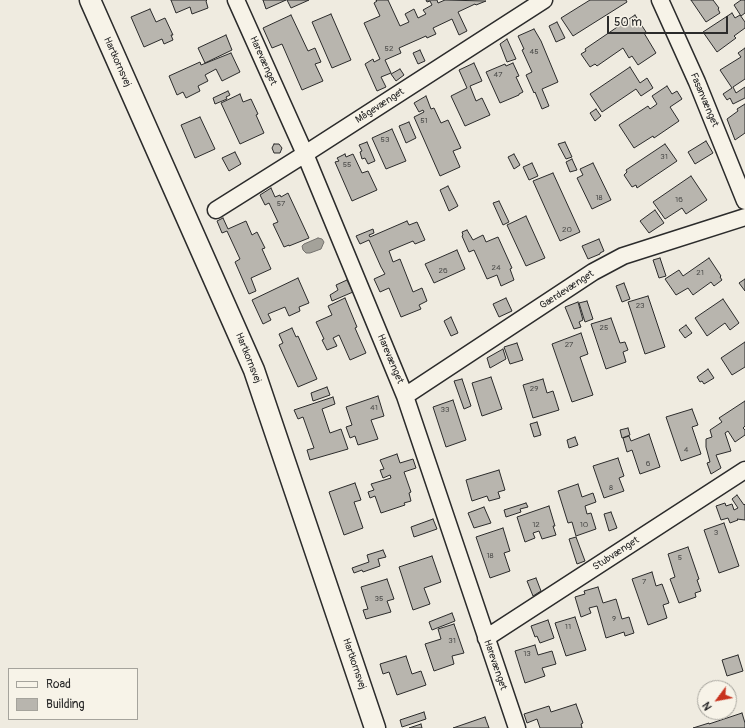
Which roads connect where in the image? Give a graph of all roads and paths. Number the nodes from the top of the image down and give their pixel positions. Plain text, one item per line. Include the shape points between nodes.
1 (90, 0) edge
2 (236, 0) edge
3 (544, 0) edge
4 (660, 0) edge
5 (305, 154) junction
6 (745, 201) edge
7 (216, 210) dead end
8 (745, 217) edge
9 (405, 396) junction
10 (745, 470) edge
11 (486, 638) junction
12 (375, 728) edge
13 (517, 728) edge

1 - 12 street, Hartkornsvej via 254,370
2 - 5 street, Harevænget
3 - 5 street, Mågevænget
4 - 6 street, Fasanvænget
5 - 7 street, Mågevænget
5 - 9 street, Harevænget
8 - 9 street, Gærdevænget via 623,256 593,272
9 - 11 street, Harevænget
10 - 11 street, Stubvænget
11 - 13 street, Harevænget

